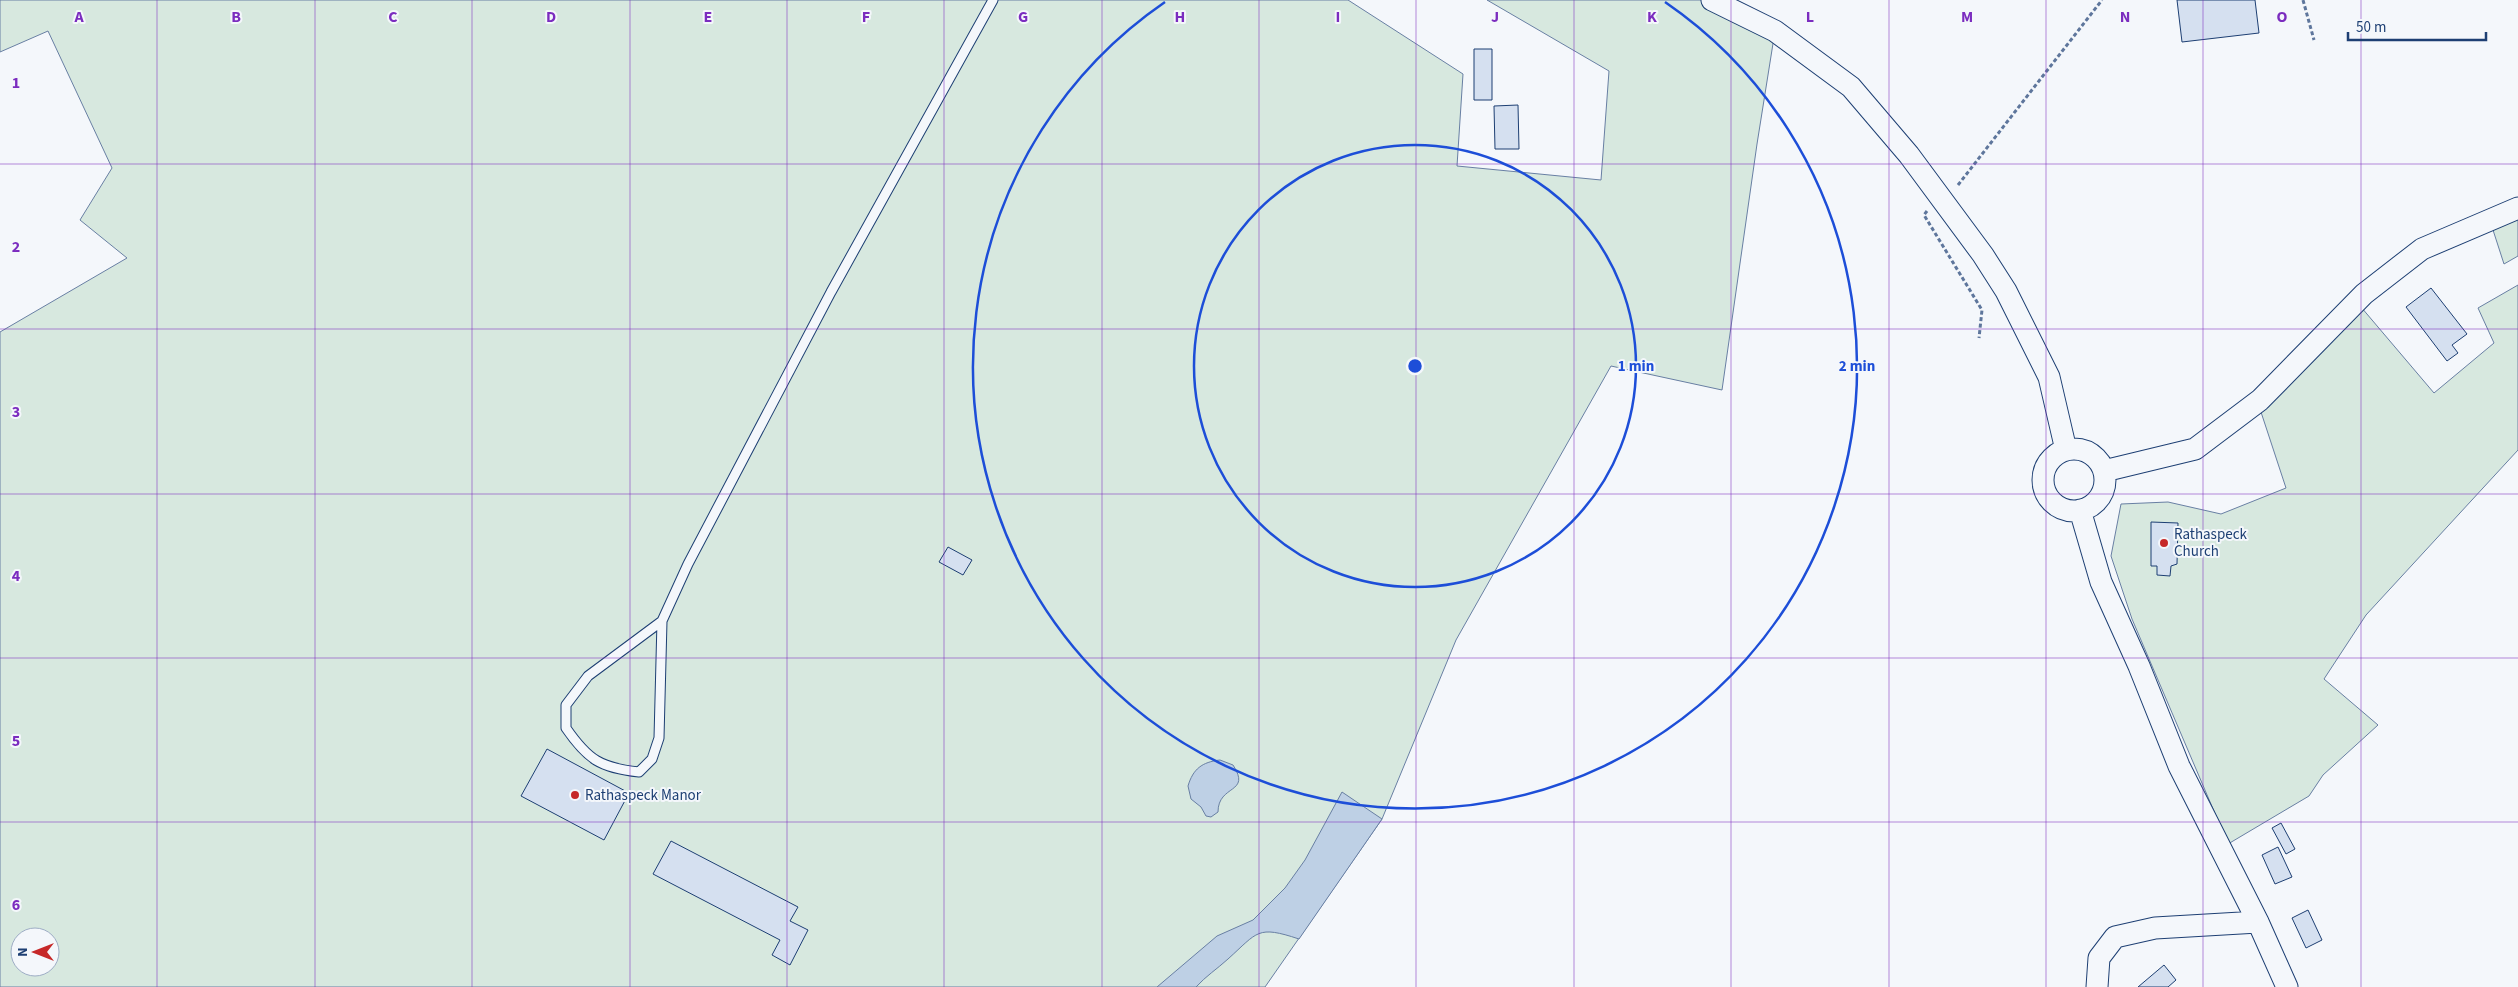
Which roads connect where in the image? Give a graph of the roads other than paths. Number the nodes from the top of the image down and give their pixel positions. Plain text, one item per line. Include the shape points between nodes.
1 (993, 0) edge
2 (1712, 0) edge
3 (2518, 208) edge
4 (2066, 450) junction
5 (2104, 471) junction
6 (2080, 510) junction
7 (662, 621) junction
8 (2258, 922) junction
9 (2097, 987) edge
10 (2287, 987) edge

1 - 7 lane via 831,292 688,564
2 - 4 street via 1775,31 1851,87 1909,155 2006,291 2049,377
3 - 5 street via 2422,249 2364,294 2260,400 2195,449
4 - 5 street via 2085,450 2094,455
4 - 6 street via 2049,462 2044,476 2046,492 2059,507
5 - 6 street via 2103,492 2089,507
6 - 8 street via 2101,582 2179,766
7 - 7 lane via 659,738 652,759 639,772 618,770 593,760 566,728 566,705 588,676
8 - 9 street via 2154,928 2115,937 2099,958
8 - 10 street

